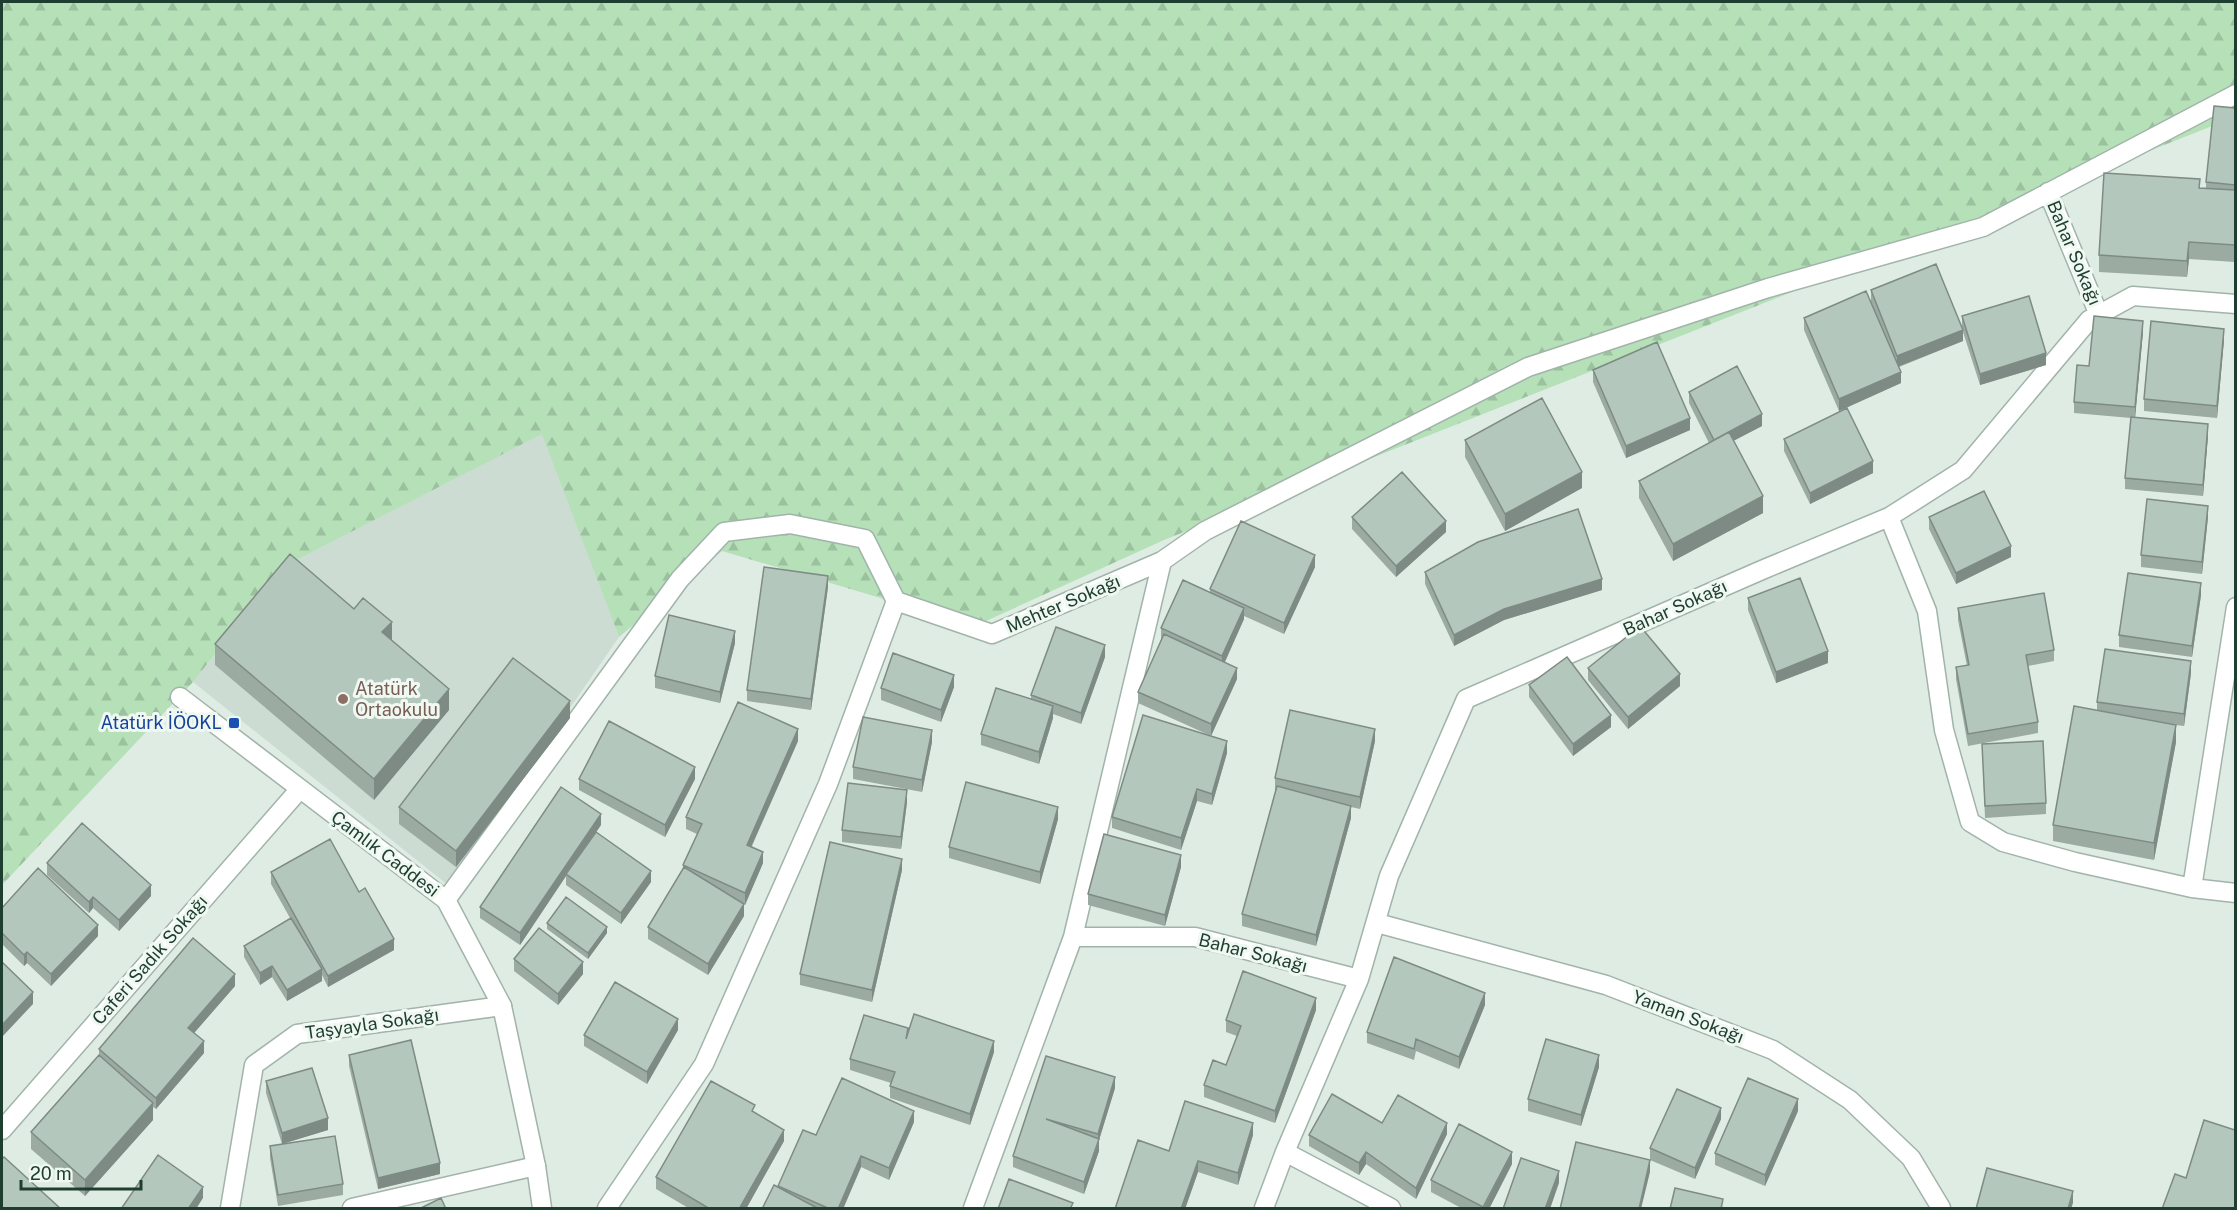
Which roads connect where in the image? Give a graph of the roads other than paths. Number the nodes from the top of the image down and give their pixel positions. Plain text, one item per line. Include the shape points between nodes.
1 (2235, 94) edge
2 (2048, 192) junction
3 (2235, 304) edge
4 (2099, 315) junction
5 (1889, 517) junction
6 (1162, 561) junction
7 (896, 601) junction
8 (2235, 607) edge
9 (180, 697) dead end
10 (299, 790) junction
11 (2192, 888) junction
12 (2235, 893) edge
13 (446, 900) junction
14 (1377, 923) junction
15 (1073, 937) junction
16 (1359, 979) junction
17 (502, 1006) junction
18 (2, 1130) edge
19 (1284, 1152) junction
20 (536, 1166) junction
21 (230, 1209) edge
22 (352, 1209) edge
23 (542, 1209) edge
24 (607, 1209) edge
25 (974, 1209) edge
26 (1264, 1209) edge
27 (1391, 1209) edge
28 (1941, 1209) edge

1 - 2 street, Mehter Sokağı
2 - 4 street, Bahar Sokağı
2 - 6 street, Mehter Sokağı via 1983,227 1768,288 1528,367 1204,531
3 - 4 street, Bahar Sokağı via 2133,296
4 - 5 street, Bahar Sokağı via 2089,320 1964,470
5 - 11 street via 1927,611 1944,730 1970,822 2003,842
5 - 14 street, Bahar Sokağı via 1466,699 1389,876
6 - 7 street, Mehter Sokağı via 992,634
6 - 15 street
7 - 13 street via 865,539 789,524 724,532 680,579
7 - 24 street via 828,784 704,1064
8 - 11 street
9 - 10 street, Çamlık Caddesi
10 - 13 street, Çamlık Caddesi
10 - 18 street, Caferi Sadık Sokağı
11 - 12 street
13 - 17 street, Çamlık Caddesi
14 - 16 street, Bahar Sokağı
14 - 28 street, Yaman Sokağı via 1606,985 1773,1050 1850,1100 1911,1158
15 - 16 street, Bahar Sokağı via 1195,937
15 - 25 street
16 - 19 street, Bahar Sokağı
17 - 20 street, Çamlık Caddesi
17 - 21 street, Taşyayla Sokağı via 297,1034 254,1065
19 - 26 street, Bahar Sokağı
19 - 27 street
20 - 22 street
20 - 23 street, Çamlık Caddesi

